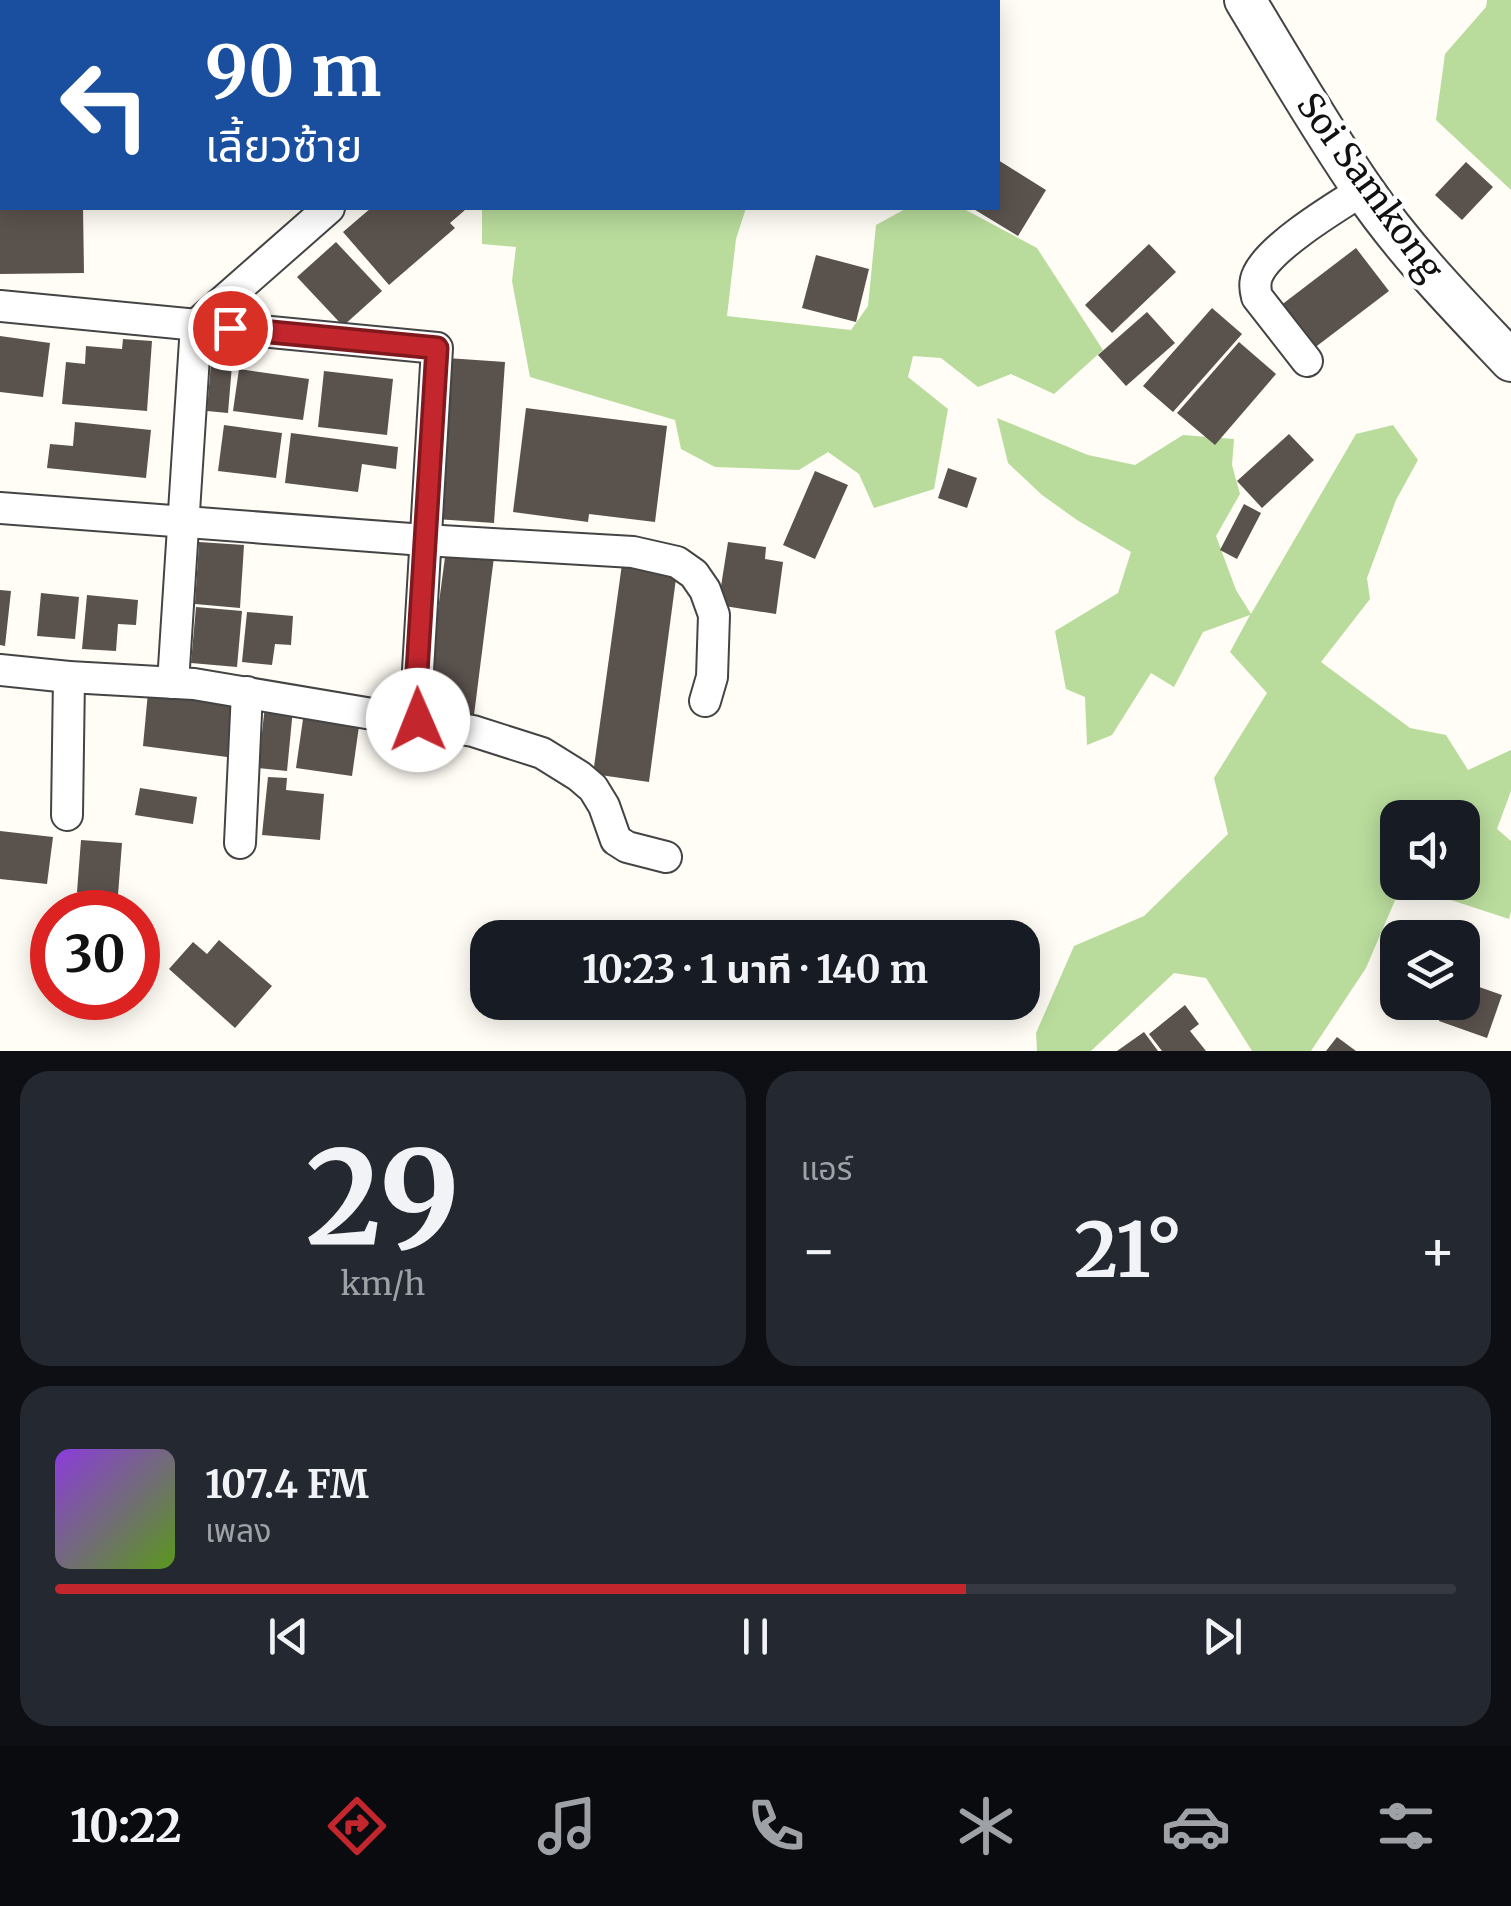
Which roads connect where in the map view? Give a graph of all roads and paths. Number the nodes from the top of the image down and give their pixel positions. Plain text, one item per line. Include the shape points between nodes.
1 (1245, 0) edge
2 (1363, 190) junction
3 (328, 210) edge
4 (0, 306) edge
5 (196, 324) junction
6 (1307, 360) dead end
7 (1511, 361) edge
8 (0, 508) edge
9 (185, 522) junction
10 (424, 540) junction
11 (0, 670) edge
12 (69, 678) junction
13 (173, 682) junction
14 (246, 692) junction
15 (705, 700) dead end
16 (418, 720) junction
17 (67, 815) dead end
18 (240, 843) dead end
19 (666, 857) dead end

1 - 2 street, Soi Samkong
2 - 6 street via 1276,250 1258,271 1257,297
2 - 7 street, Soi Samkong
3 - 5 street
4 - 5 street
5 - 9 street
5 - 10 street via 437,348
8 - 9 street
9 - 10 street
9 - 13 street
10 - 15 street via 633,552 677,562 705,590 714,616
10 - 16 street
11 - 12 street
12 - 13 street
12 - 17 street
13 - 14 street
14 - 16 street
14 - 18 street
16 - 19 street via 542,754 593,788 616,840

